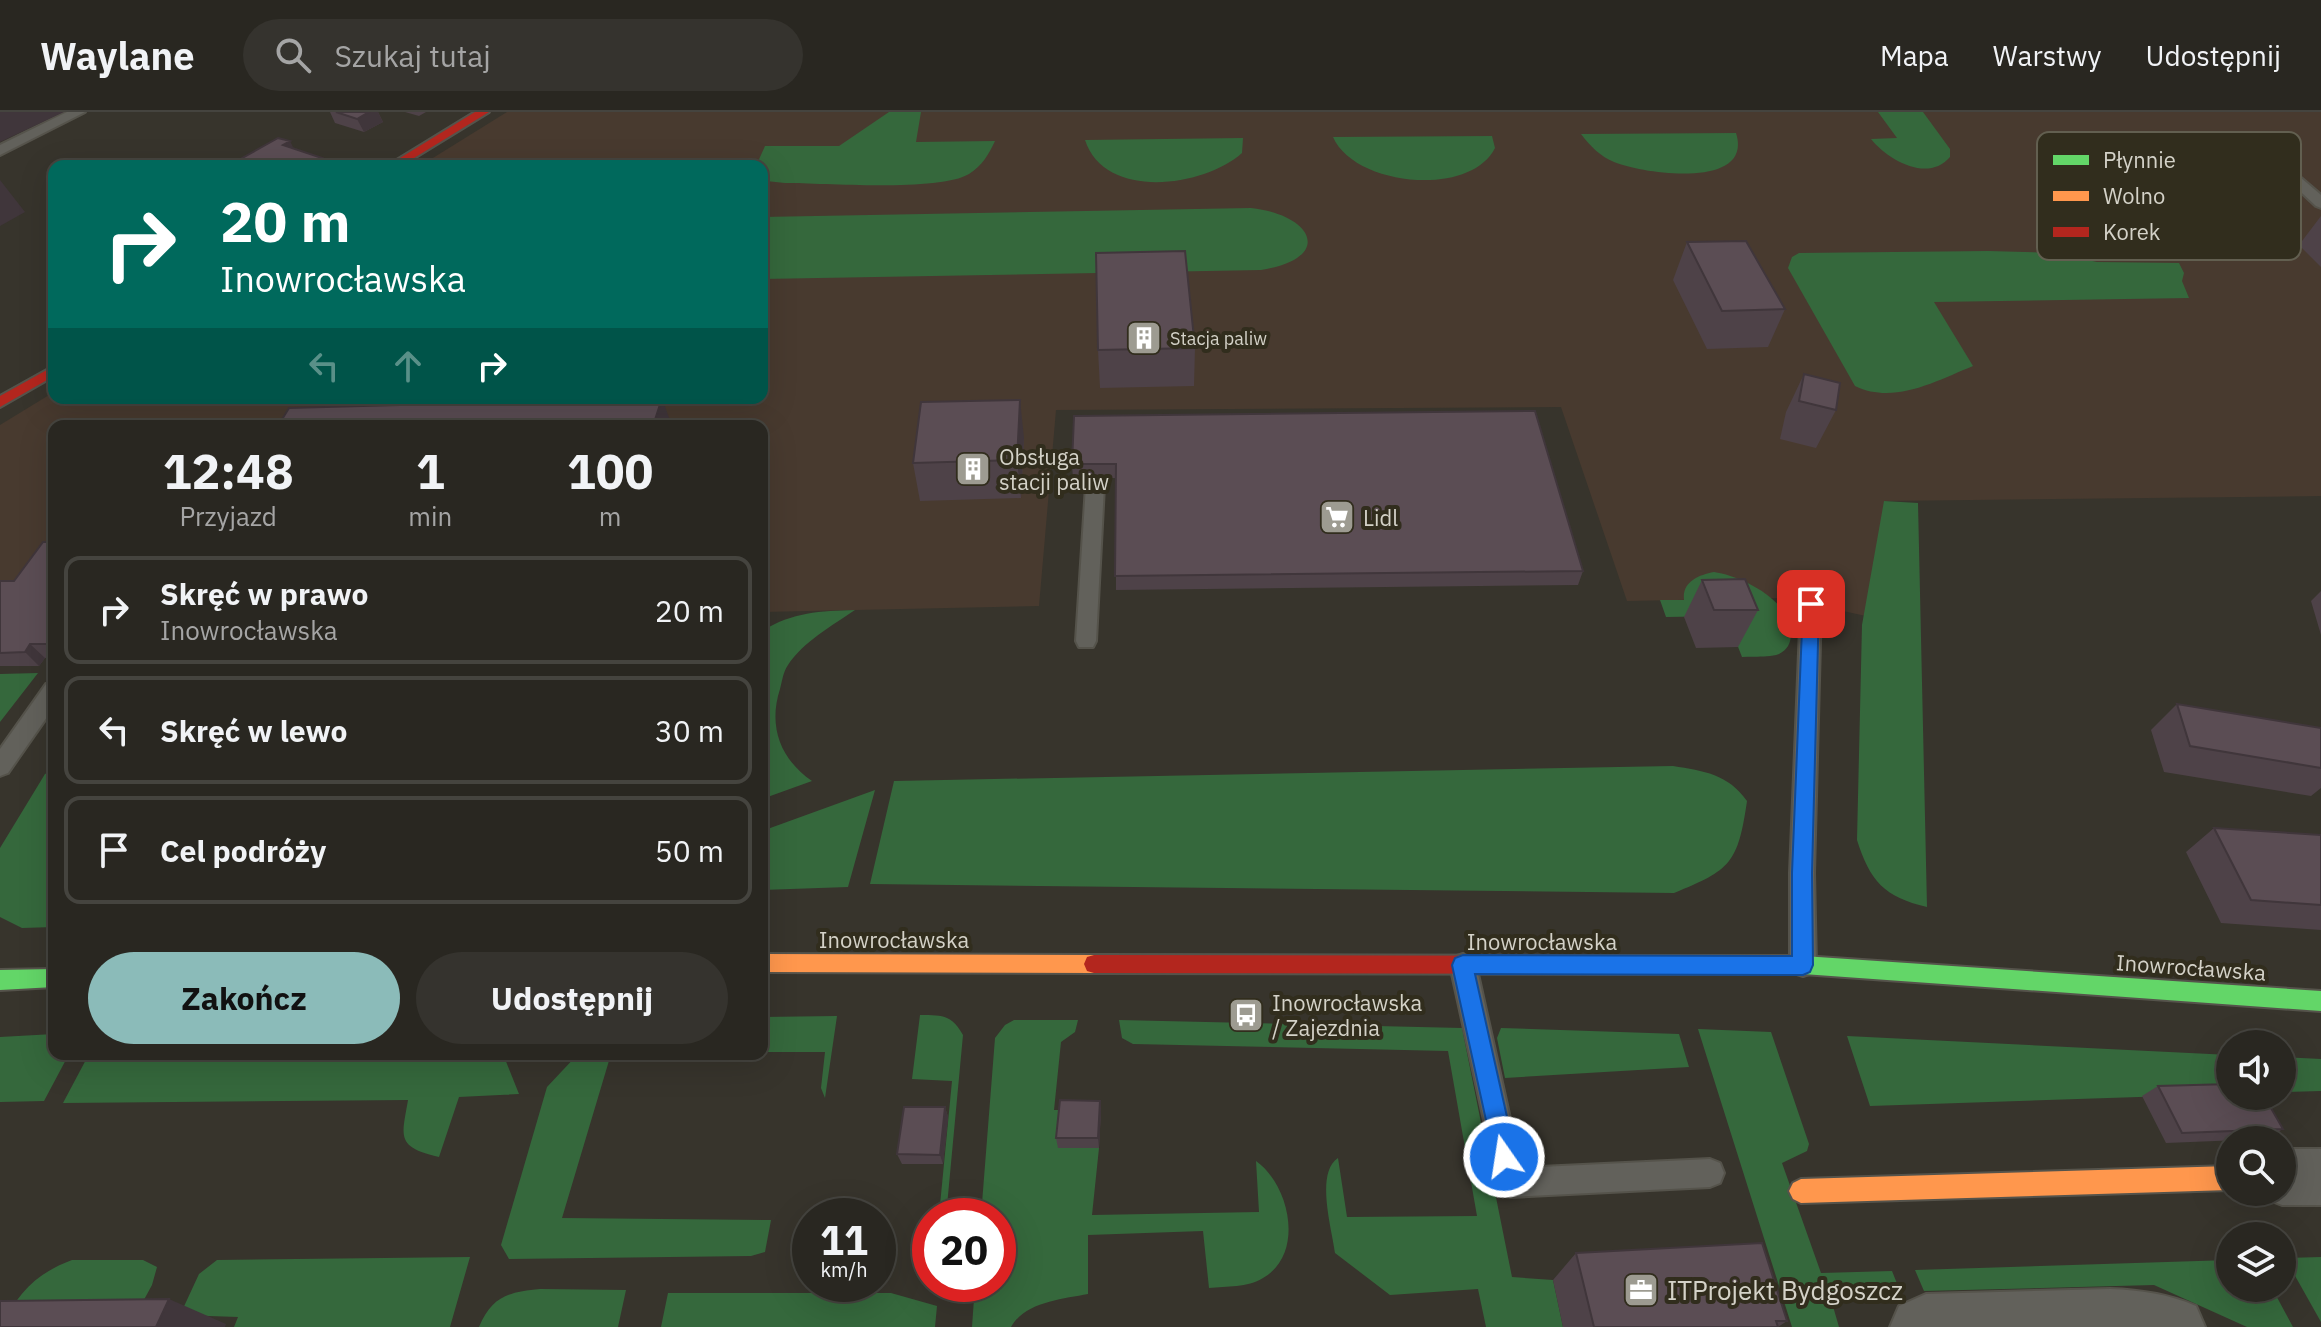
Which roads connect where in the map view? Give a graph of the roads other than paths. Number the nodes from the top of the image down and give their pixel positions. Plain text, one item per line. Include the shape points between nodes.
1 (78, 112) edge
2 (483, 112) edge
3 (0, 151) edge
4 (403, 160) edge
5 (2301, 184) edge
6 (2321, 203) edge
7 (48, 374) edge
8 (0, 402) edge
9 (1095, 486) dead end
10 (1811, 604) dead end
11 (1086, 641) dead end
12 (48, 699) edge
13 (0, 767) edge
14 (768, 963) edge
15 (1463, 965) junction
16 (1803, 965) junction
17 (48, 978) edge
18 (0, 980) edge
19 (2321, 1001) edge
20 (1710, 1173) dead end
21 (2296, 1177) edge
22 (2321, 1177) edge
23 (2216, 1178) edge
24 (1801, 1191) dead end
25 (1920, 1327) edge
26 (2175, 1327) edge

1 - 3 lane
2 - 4 street
5 - 6 lane
7 - 8 street
9 - 11 lane
10 - 16 lane
12 - 13 lane
14 - 15 street, Inowrocławska
15 - 16 street, Inowrocławska
15 - 20 lane via 1510,1183
16 - 19 street, Inowrocławska
17 - 18 street
21 - 22 street
23 - 24 street
25 - 26 street via 2110,1319

